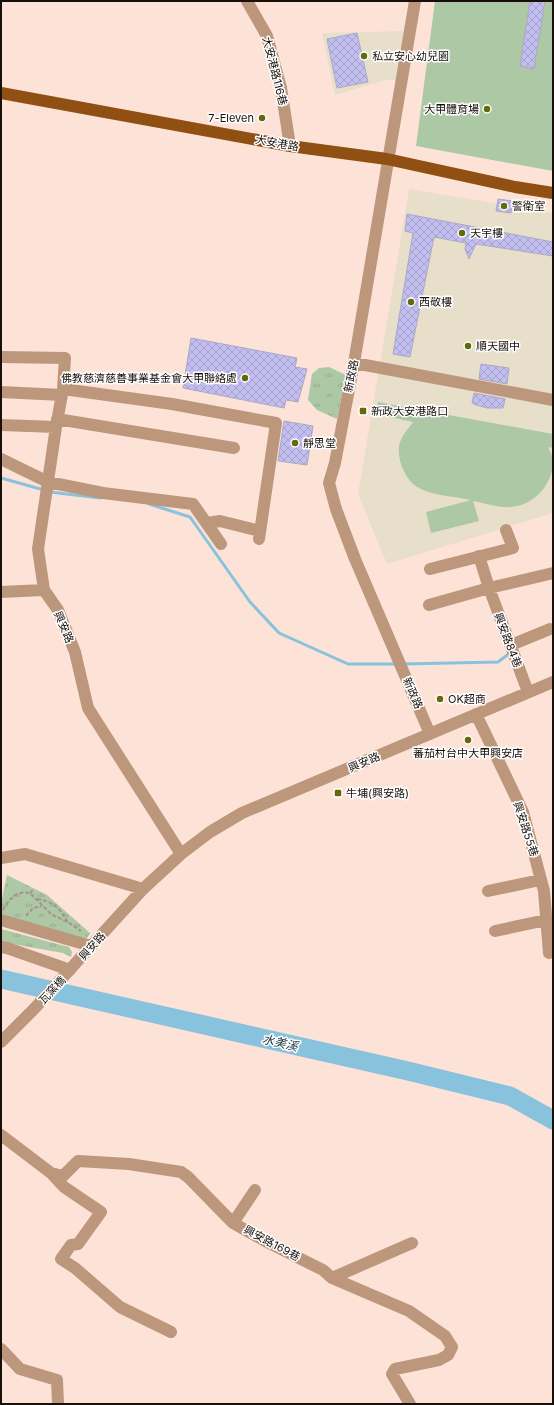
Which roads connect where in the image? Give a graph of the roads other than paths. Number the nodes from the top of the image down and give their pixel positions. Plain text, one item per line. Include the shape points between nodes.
1 (247, 1) edge
2 (415, 1) edge
3 (1, 93) edge
4 (290, 146) junction
5 (387, 159) junction
6 (553, 193) edge
7 (1, 357) edge
8 (354, 363) junction
9 (1, 392) edge
10 (62, 392) junction
11 (553, 400) edge
12 (56, 423) junction
13 (1, 424) edge
14 (234, 448) dead end
15 (1, 459) edge
16 (48, 482) junction
17 (207, 523) junction
18 (506, 530) dead end
19 (221, 544) dead end
20 (479, 556) junction
21 (430, 569) dead end
22 (553, 573) edge
23 (489, 588) junction
24 (44, 590) junction
25 (1, 592) edge
26 (429, 605) dead end
27 (550, 629) dead end
28 (510, 645) junction
29 (553, 682) edge
30 (528, 692) junction
31 (476, 714) junction
32 (430, 734) junction
33 (181, 854) junction
34 (1, 858) edge
35 (540, 880) junction
36 (144, 889) junction
37 (488, 891) dead end
38 (548, 916) edge
39 (1, 920) edge
40 (495, 931) dead end
41 (91, 946) junction
42 (1, 948) edge
43 (549, 953) dead end
44 (70, 970) junction
45 (1, 1042) edge
46 (1, 1135) edge
47 (51, 1173) junction
48 (255, 1190) dead end
49 (233, 1223) junction
50 (412, 1243) dead end
51 (332, 1278) junction
52 (171, 1332) dead end
53 (1, 1350) edge
54 (58, 1404) edge
55 (410, 1404) edge

1 - 4 street, 大安港路116巷 via 267,36 281,88
2 - 5 street, 新政路
3 - 4 main road, 大安港路
4 - 5 main road, 大安港路
5 - 6 main road, 大安港路
5 - 8 street, 新政路
7 - 10 street, 興安路 via 65,358
8 - 11 street
8 - 32 street, 新政路 via 329,483 355,559
9 - 10 street
10 - 12 street, 興安路
10 - 17 street via 172,404 276,423 260,535 220,521
12 - 13 street
12 - 14 street
12 - 16 street, 興安路
15 - 16 street
16 - 17 street via 103,493 193,504
16 - 24 street, 興安路 via 38,549
17 - 19 street
18 - 20 street via 513,548
20 - 21 street
20 - 23 street, 興安路84巷
22 - 23 street
23 - 26 street
23 - 28 street, 興安路84巷
24 - 25 street
24 - 33 street, 興安路 via 58,610 75,652 88,708
27 - 28 street
28 - 30 street, 興安路84巷
29 - 30 street, 興安路
30 - 31 street, 興安路
31 - 32 street, 興安路
31 - 35 street, 興安路55巷 via 523,812
32 - 33 street, 興安路 via 242,813 210,832
33 - 36 street, 興安路
34 - 36 street via 25,854
35 - 37 street
35 - 38 street, 興安路55巷
36 - 41 street, 興安路
38 - 40 street
38 - 43 street, 興安路55巷
39 - 41 street
41 - 44 street, 興安路
42 - 44 street
44 - 45 street, 瓦窯橋
46 - 47 street
47 - 49 street, 興安路169巷 via 63,1176 78,1161 129,1164 181,1172
47 - 52 street via 64,1187 101,1212 78,1244 71,1244 61,1259 120,1307
48 - 49 street
49 - 51 street, 興安路169巷 via 324,1270
50 - 51 street
51 - 55 street, 興安路169巷 via 409,1312 445,1336 452,1347 448,1355 439,1360 395,1369 392,1374
53 - 54 street via 20,1369 57,1380

